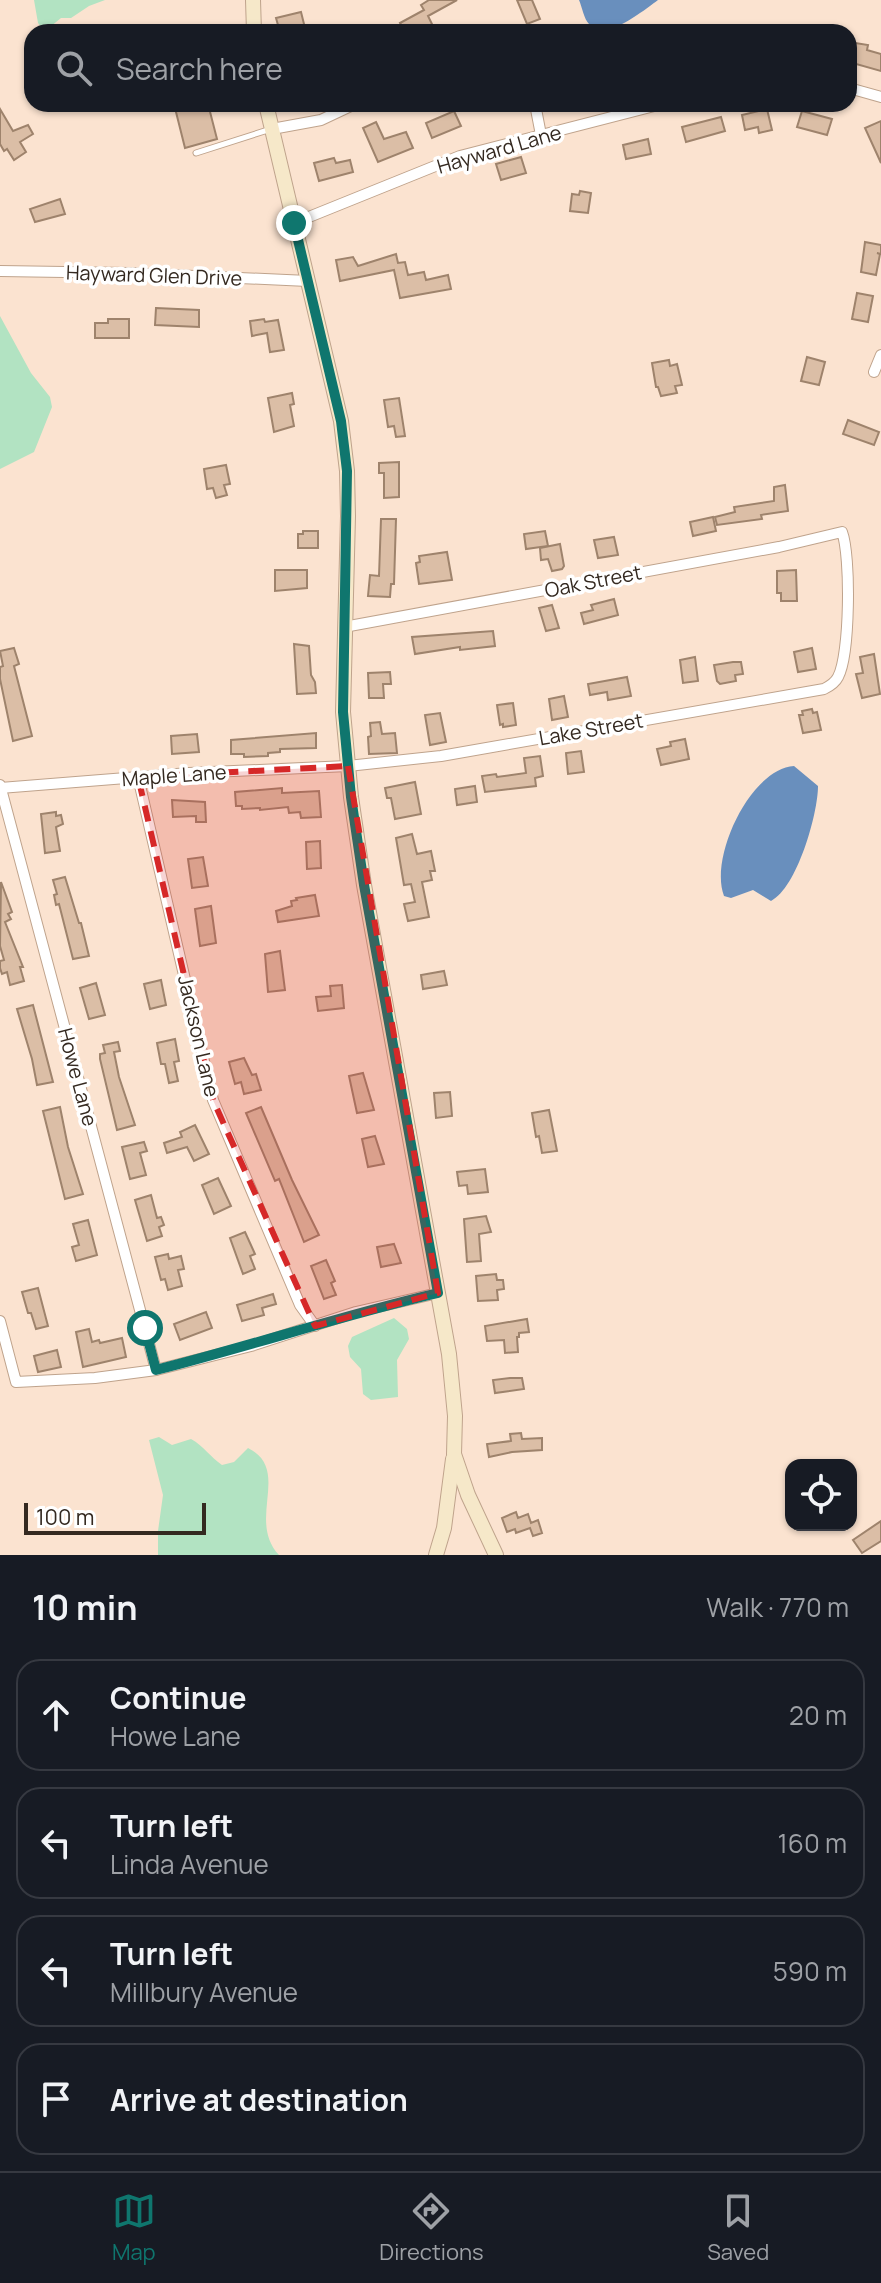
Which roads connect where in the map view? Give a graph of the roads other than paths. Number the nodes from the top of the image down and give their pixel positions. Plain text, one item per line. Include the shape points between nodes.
1 (253, 0) edge
2 (254, 24) edge
3 (857, 90) edge
4 (881, 97) edge
5 (268, 112) edge
6 (338, 112) edge
7 (537, 112) edge
8 (631, 112) edge
9 (272, 129) junction
10 (541, 135) junction
11 (196, 153) dead end
12 (294, 223) junction
13 (0, 271) edge
14 (308, 281) junction
15 (881, 355) edge
16 (874, 372) dead end
17 (344, 627) junction
18 (833, 684) joint
19 (348, 766) junction
20 (138, 777) junction
21 (0, 787) edge
22 (438, 1293) junction
23 (0, 1321) edge
24 (315, 1326) junction
25 (156, 1370) junction
26 (454, 1454) junction
27 (436, 1555) edge
28 (496, 1555) edge

1 - 2 main road
3 - 4 street
5 - 9 main road
6 - 9 street
7 - 10 street
8 - 10 street, Hayward Lane
9 - 11 lane
9 - 12 main road
10 - 12 street, Hayward Lane via 460,156
12 - 14 main road
13 - 14 street, Hayward Glen Drive
14 - 17 main road via 341,421 347,471
15 - 16 street
17 - 18 street, Oak Street via 842,532 847,630
17 - 19 main road
18 - 19 street, Lake Street via 441,756
19 - 20 street, Maple Lane
19 - 22 main road via 364,885
20 - 21 street, Maple Lane
20 - 24 street, Jackson Lane via 213,1100 300,1305
21 - 25 street, Howe Lane
22 - 24 street
22 - 26 main road via 451,1370
23 - 25 street via 16,1382
24 - 25 street
26 - 27 main road
26 - 28 main road

